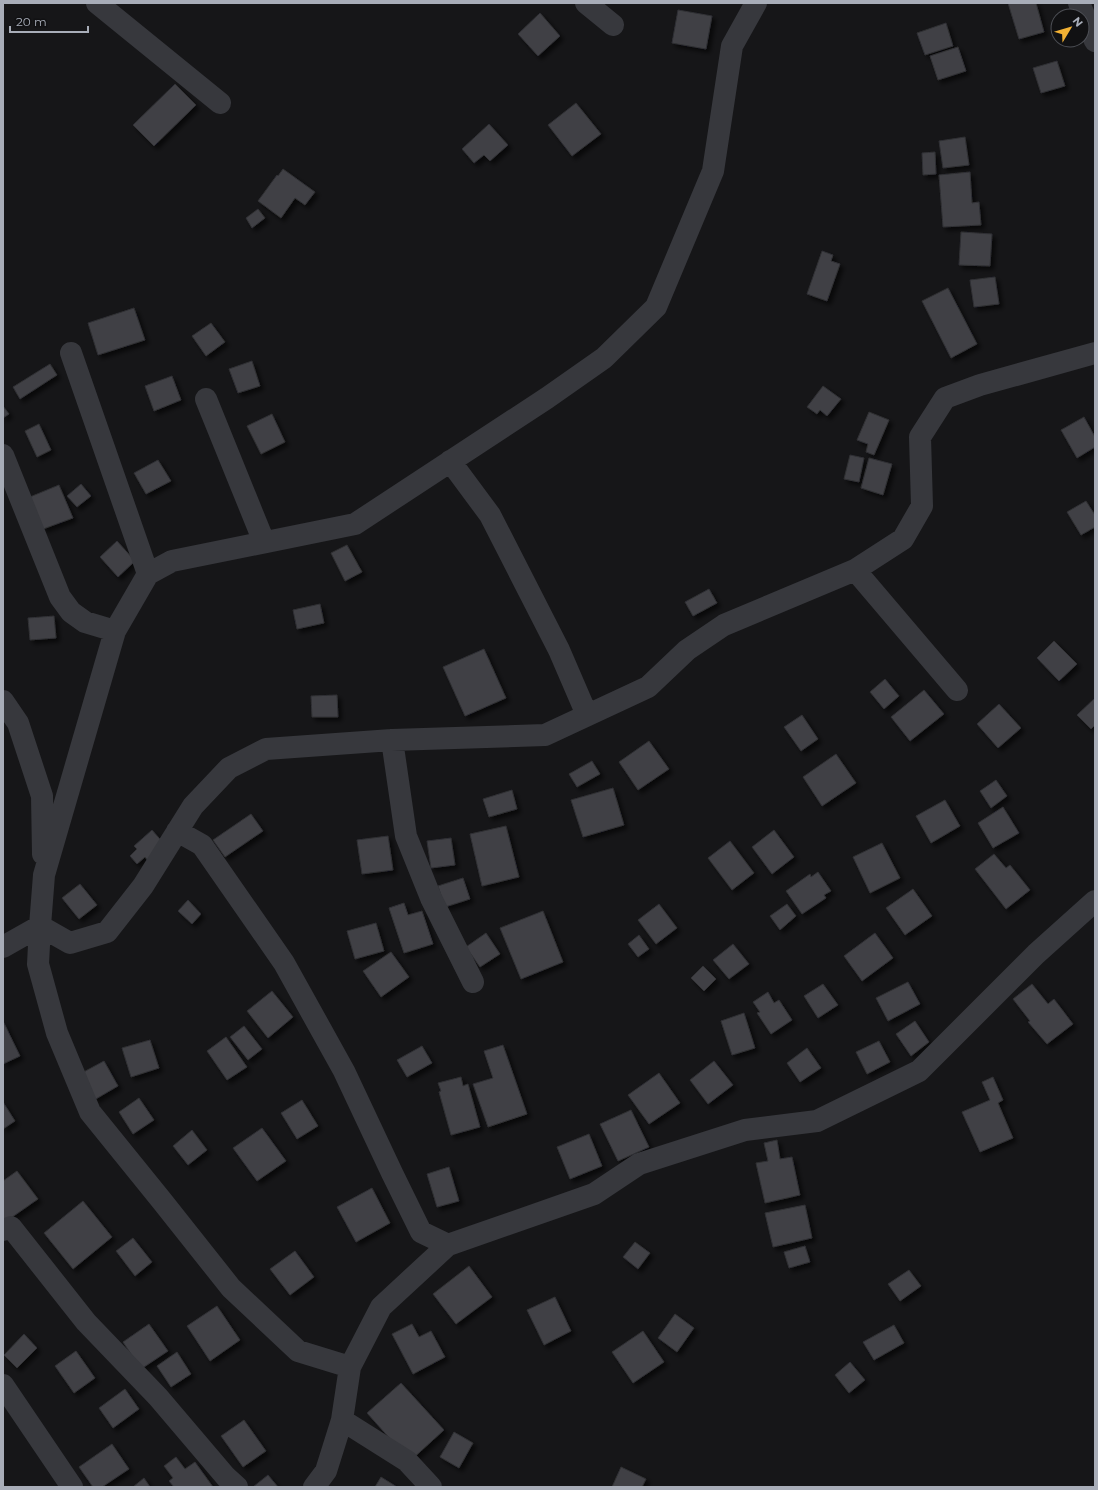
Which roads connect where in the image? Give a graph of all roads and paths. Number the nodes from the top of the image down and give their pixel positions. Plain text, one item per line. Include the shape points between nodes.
1 (97, 3) edge
2 (586, 3) edge
3 (756, 3) edge
4 (1079, 3) edge
5 (613, 25) dead end
6 (1095, 41) edge
7 (220, 103) dead end
8 (71, 353) dead end
9 (1095, 353) edge
10 (206, 399) dead end
11 (3, 455) edge
12 (450, 461) junction
13 (264, 542) junction
14 (855, 570) junction
15 (148, 574) junction
16 (115, 630) junction
17 (957, 690) dead end
18 (3, 701) edge
19 (587, 715) junction
20 (392, 740) junction
21 (177, 832) junction
22 (44, 875) junction
23 (1095, 901) edge
24 (40, 926) junction
25 (3, 948) edge
26 (473, 982) dead end
27 (3, 1230) edge
28 (448, 1245) junction
29 (350, 1367) junction
30 (3, 1384) edge
31 (342, 1420) junction
32 (72, 1487) edge
33 (237, 1487) edge
34 (314, 1487) edge
35 (431, 1487) edge

1 - 7 street
2 - 5 street
3 - 12 street via 732,46 713,171 656,307 604,358
4 - 6 street
8 - 15 street
9 - 14 street via 980,385 945,398 920,437 922,506 903,539
10 - 13 street
11 - 16 street via 60,597 71,612 85,622
12 - 13 street via 355,524
12 - 19 street via 490,516 559,650
13 - 15 street via 172,561
14 - 17 street
14 - 19 street via 724,625 687,650 648,687
15 - 16 street
16 - 22 street
18 - 22 street via 18,723 42,796
19 - 20 street via 545,735
20 - 21 street via 266,748 229,768 193,806
20 - 26 street via 406,836 431,898
21 - 24 street via 143,886 107,932 70,943
21 - 28 street via 202,844 284,963 344,1071 421,1232
22 - 24 street
23 - 28 street via 1036,954 919,1071 817,1121 745,1130 639,1164 594,1194
24 - 25 street
24 - 29 street via 38,964 57,1033 90,1112 231,1288 298,1352
27 - 33 street via 11,1227 86,1322 158,1397
28 - 29 street via 381,1307
29 - 31 street
30 - 32 street
31 - 34 street via 326,1471
31 - 35 street via 407,1461

